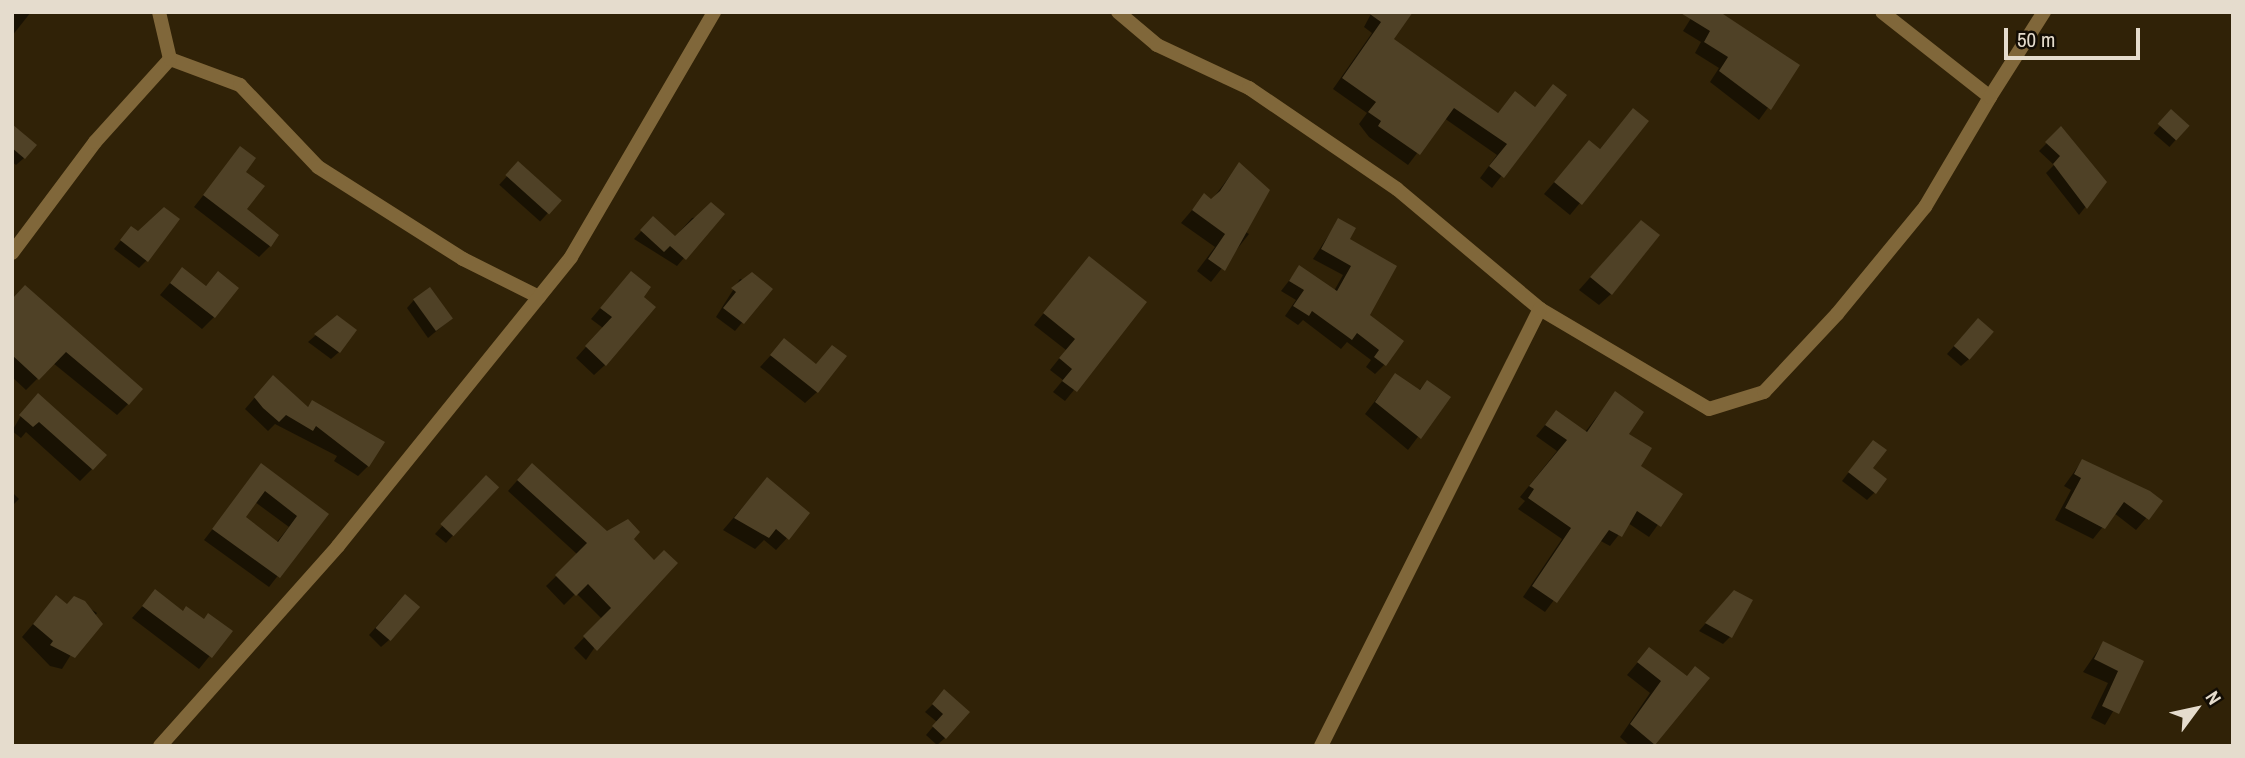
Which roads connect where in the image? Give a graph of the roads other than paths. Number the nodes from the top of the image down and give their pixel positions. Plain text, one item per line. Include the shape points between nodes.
1 (159, 12) edge
2 (714, 12) edge
3 (1118, 12) edge
4 (1882, 12) edge
5 (2044, 12) edge
6 (170, 59) junction
7 (1990, 97) junction
8 (12, 253) edge
9 (539, 297) junction
10 (1540, 309) junction
11 (160, 746) edge
12 (1321, 746) edge

1 - 6 street
2 - 9 street via 638,152
3 - 10 street via 1157,45 1249,88 1397,189
4 - 7 street
5 - 7 street
6 - 8 street via 95,142
6 - 9 street via 240,85 318,167 463,259
7 - 10 street via 1925,207 1764,392 1709,409
9 - 11 street via 338,546
10 - 12 street

